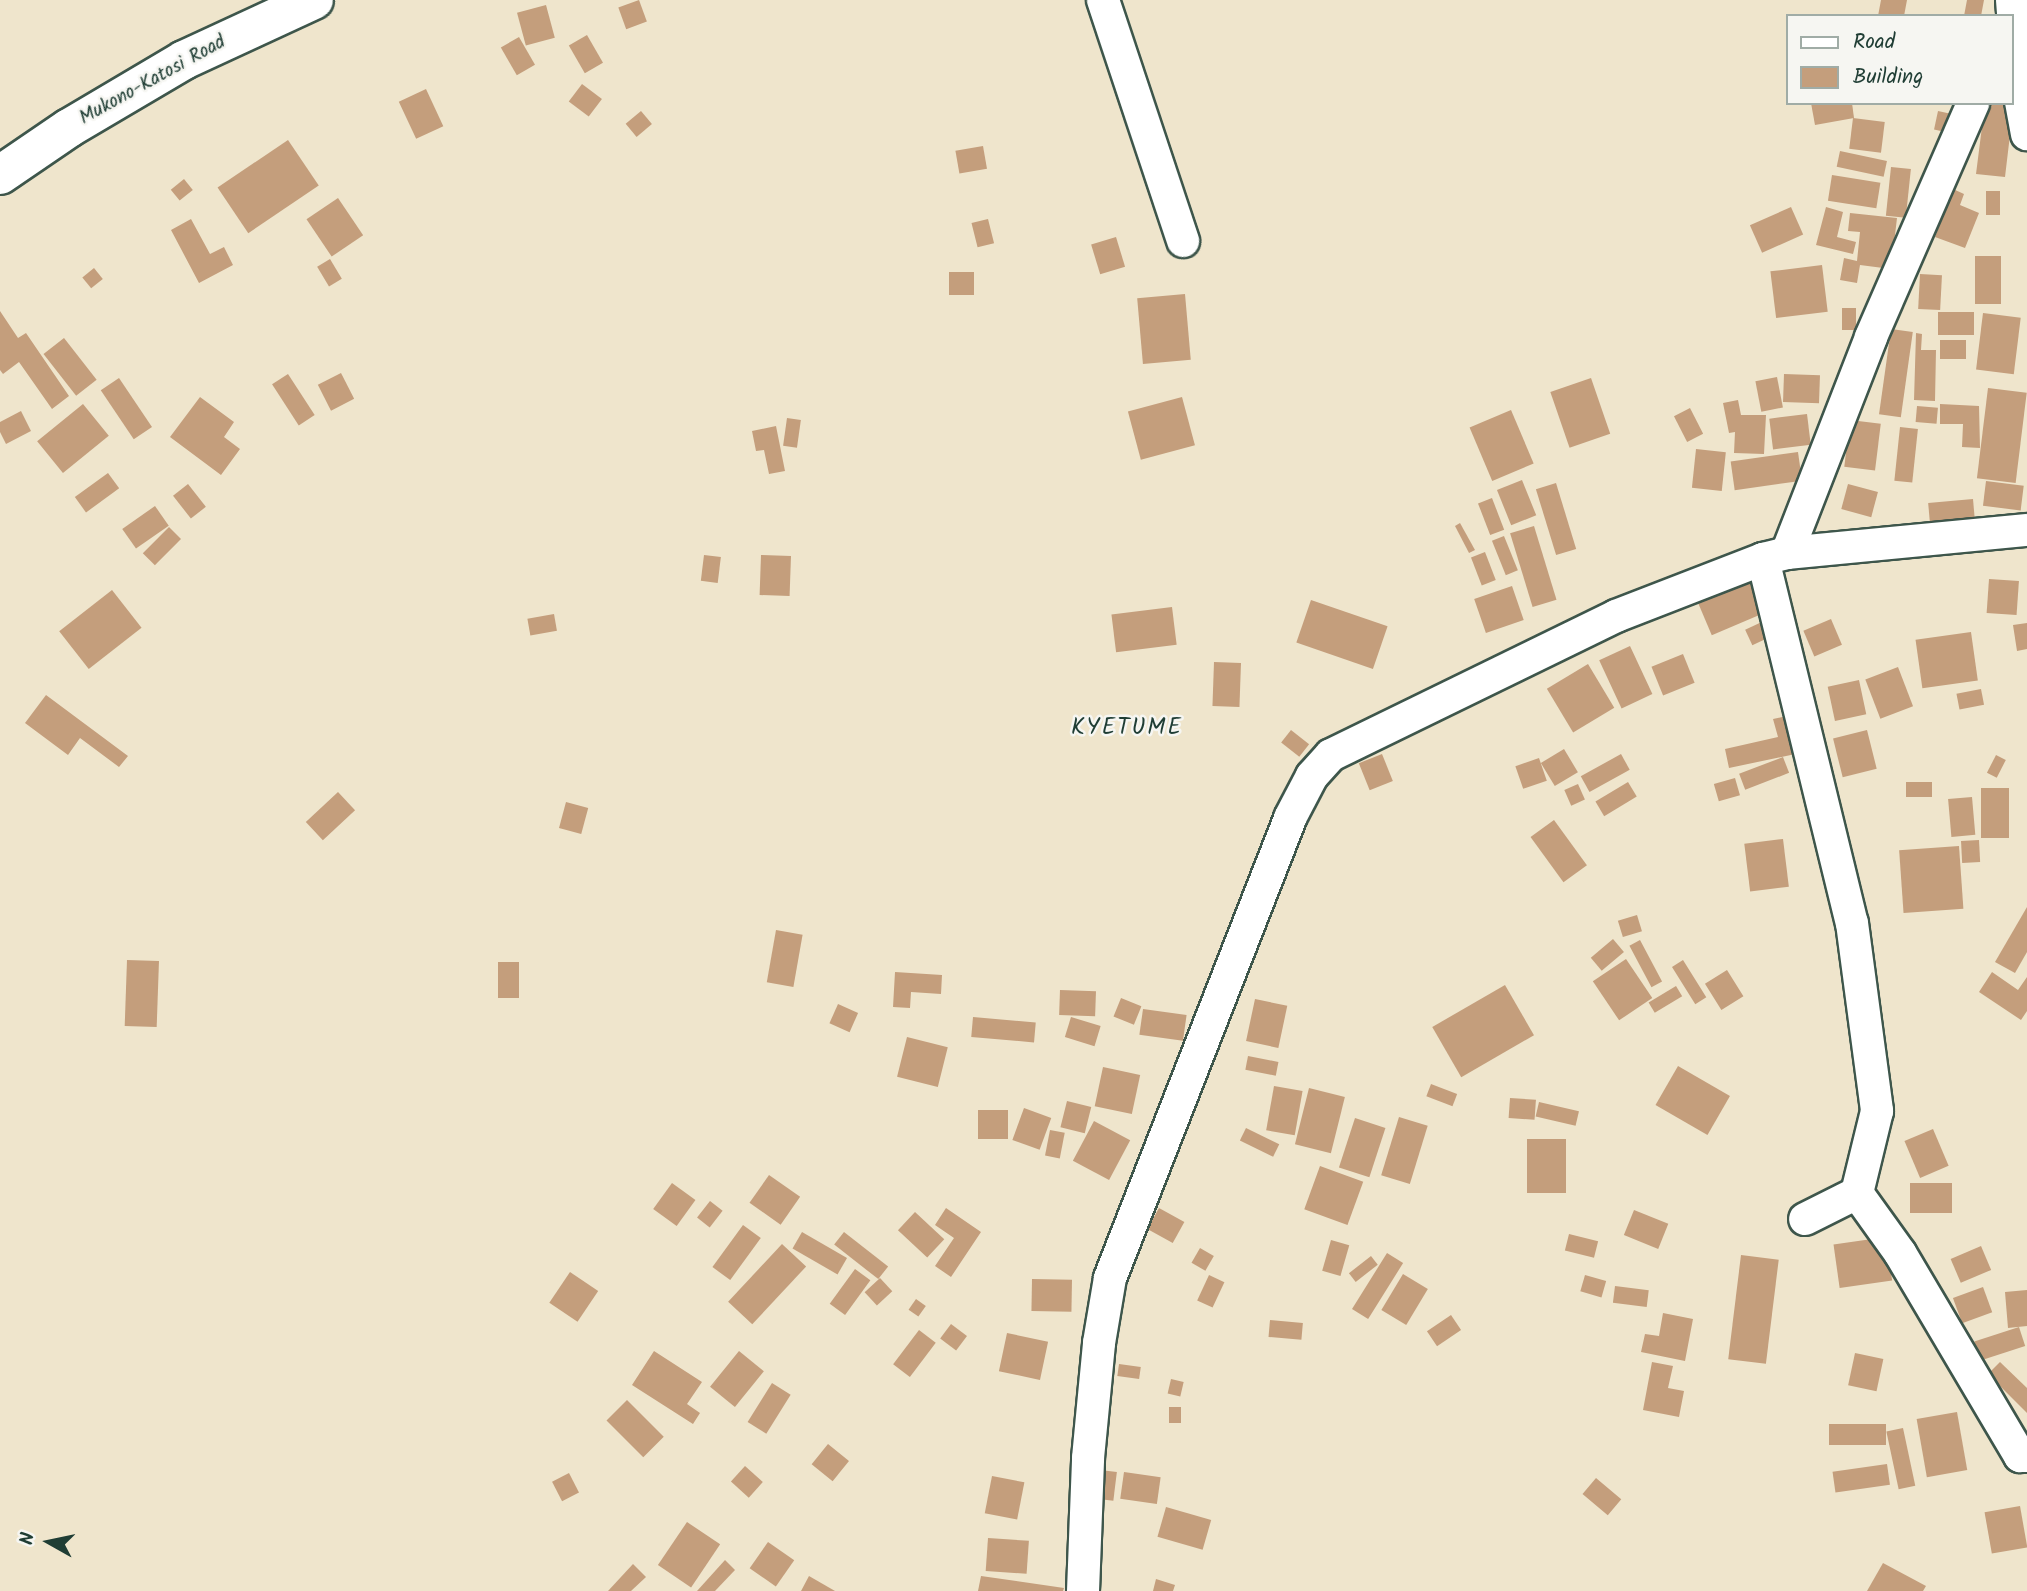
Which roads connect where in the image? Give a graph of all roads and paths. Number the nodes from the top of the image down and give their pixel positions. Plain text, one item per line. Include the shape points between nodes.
1 (314, 0) edge
2 (1103, 0) edge
3 (2013, 21) edge
4 (1972, 105) edge
5 (2027, 134) edge
6 (0, 175) edge
7 (1183, 241) dead end
8 (2027, 530) edge
9 (1775, 556) junction
10 (1857, 1193) junction
11 (1805, 1219) dead end
12 (2027, 1456) edge
13 (1083, 1591) edge

1 - 6 main road, Mukono-Katosi Road via 184,60
2 - 7 street
3 - 5 street
4 - 9 street
8 - 9 street
9 - 10 street via 1852,923 1877,1111
9 - 13 street via 1616,617 1331,755 1312,776 1290,818 1110,1278 1088,1458
10 - 11 street
10 - 12 street via 1900,1253 2020,1456

